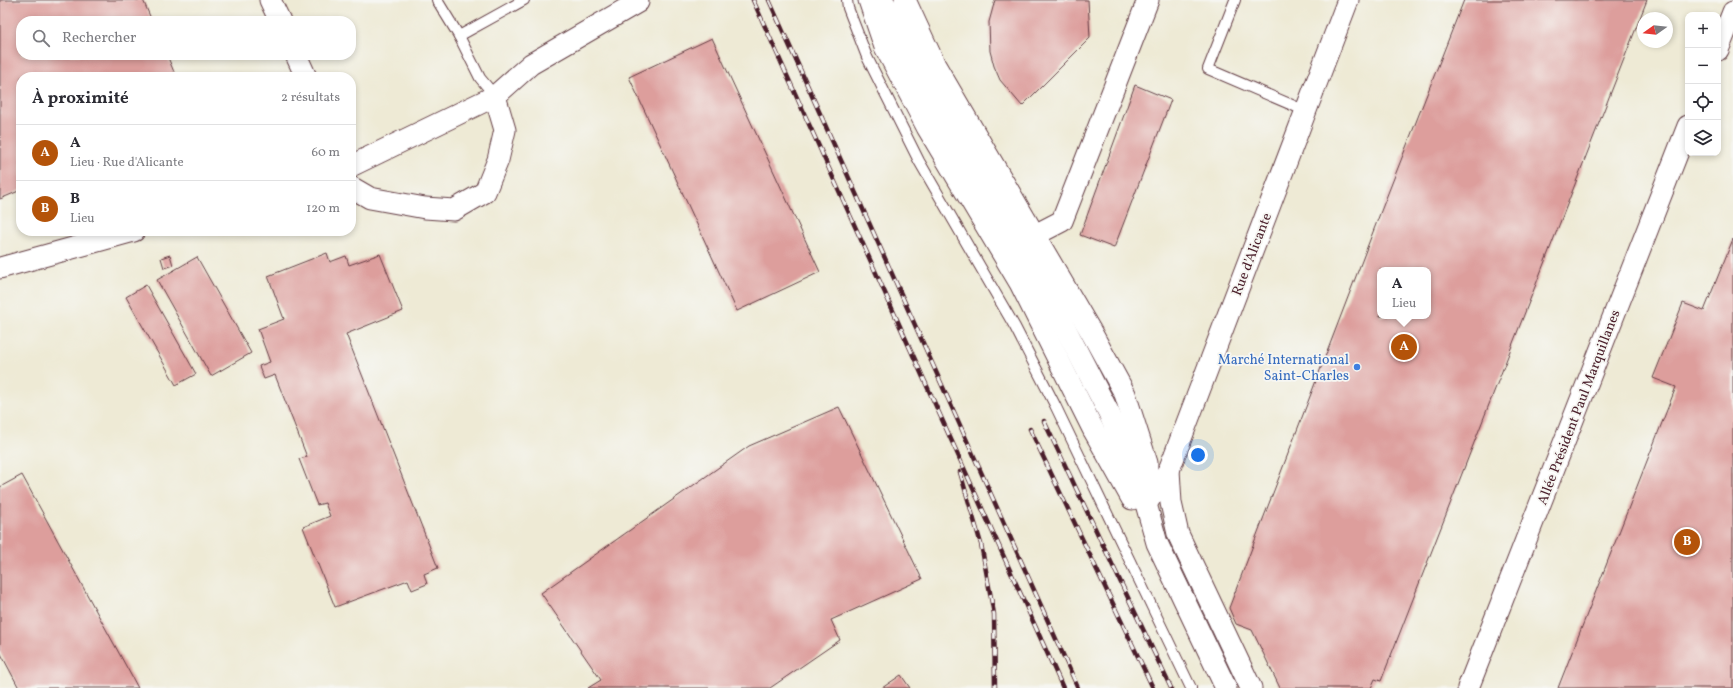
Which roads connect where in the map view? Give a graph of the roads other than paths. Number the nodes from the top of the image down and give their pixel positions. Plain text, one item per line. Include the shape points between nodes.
1 (270, 0) edge
2 (437, 0) edge
3 (524, 0) edge
4 (847, 0) edge
5 (869, 0) edge
6 (884, 0) edge
7 (905, 0) edge
8 (1148, 0) edge
9 (1235, 0) edge
10 (1348, 0) edge
11 (638, 2) dead end
12 (1733, 12) edge
13 (278, 16) edge
14 (459, 36) junction
15 (1719, 48) edge
16 (298, 60) edge
17 (304, 72) edge
18 (495, 96) junction
19 (1306, 111) junction
20 (1685, 134) edge
21 (356, 164) edge
22 (356, 189) edge
23 (1035, 235) junction
24 (116, 236) edge
25 (0, 268) edge
26 (1169, 470) junction
27 (1146, 504) junction
28 (1157, 543) junction
29 (1191, 688) edge
30 (1226, 688) edge
31 (1251, 688) edge
32 (1468, 688) edge

1 - 13 street
2 - 14 lane
3 - 14 lane
4 - 29 lane via 867,57 915,154 1018,334 1055,405
5 - 28 street via 888,54 927,127 1020,283 1094,431
6 - 27 street via 932,100 1041,281 1109,412
7 - 23 street via 936,65
8 - 23 street via 1062,220
9 - 19 lane via 1208,69
10 - 19 street, Rue d'Alicante
11 - 18 street via 531,64
12 - 15 street
14 - 18 lane via 480,78
16 - 17 street
18 - 21 street
18 - 22 street via 505,130 498,160 485,192 454,210 425,208 370,198
19 - 26 street, Rue d'Alicante
20 - 32 street, Allée Président Paul Marquillanes
23 - 27 street via 1125,394 1147,463
24 - 25 street
26 - 27 street, Rue d'Alicante
26 - 31 street via 1171,503 1178,534
27 - 28 street
28 - 30 street

